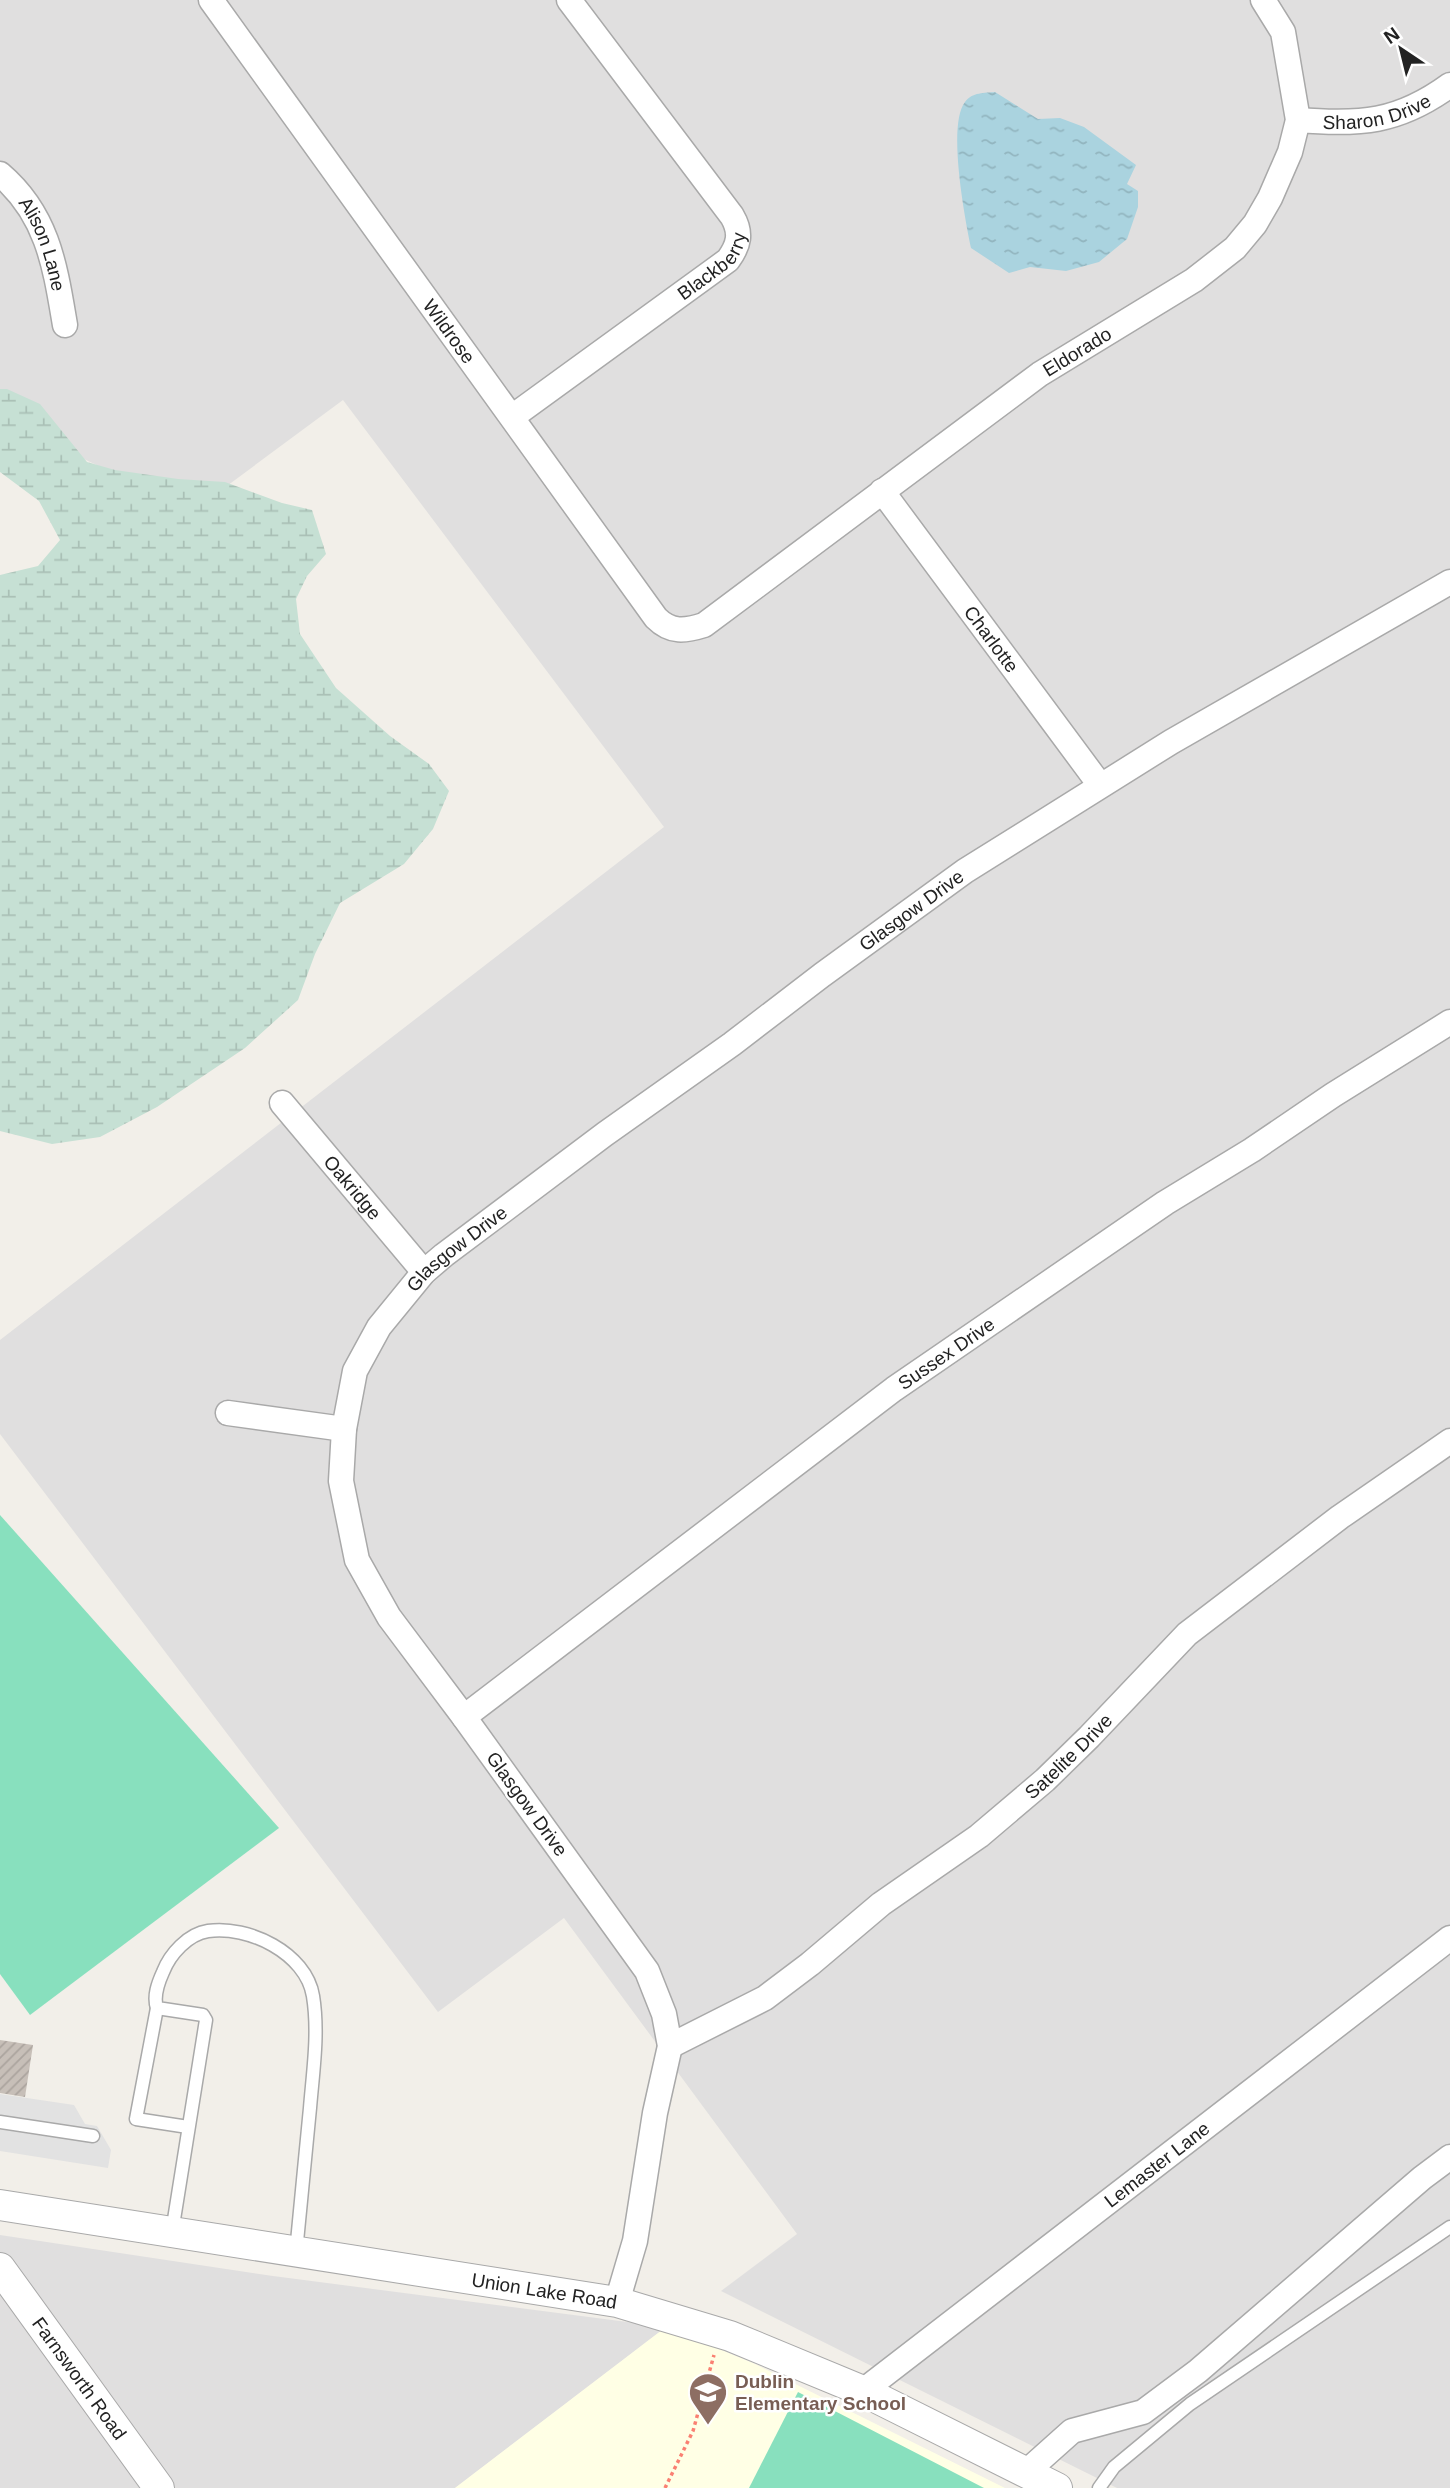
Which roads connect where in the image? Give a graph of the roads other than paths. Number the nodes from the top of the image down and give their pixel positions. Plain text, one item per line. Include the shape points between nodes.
1 (211, 0) edge
2 (569, 0) edge
3 (1264, 0) edge
4 (1450, 85) edge
5 (1298, 120) junction
6 (0, 174) edge
7 (65, 326) dead end
8 (512, 417) junction
9 (882, 491) junction
10 (1450, 582) edge
11 (704, 625) joint
12 (1100, 785) junction
13 (1450, 1023) edge
14 (282, 1103) dead end
15 (424, 1272) junction
16 (228, 1413) dead end
17 (344, 1429) junction
18 (1450, 1441) edge
19 (464, 1717) junction
20 (1450, 1938) edge
21 (157, 2008) junction
22 (670, 2046) junction
23 (0, 2122) edge
24 (188, 2127) junction
25 (93, 2136) dead end
26 (1450, 2157) edge
27 (0, 2205) edge
28 (1450, 2227) edge
29 (172, 2232) junction
30 (296, 2252) junction
31 (0, 2268) edge
32 (617, 2302) junction
33 (863, 2391) junction
34 (1045, 2483) edge
35 (159, 2488) edge
36 (1099, 2488) edge

1 - 8 street, Wildrose
2 - 8 street, Blackberry via 732,216 740,236 728,260
3 - 5 street, Eldorado via 1283,32
4 - 5 street, Sharon Drive via 1398,115 1363,122
5 - 9 street, Eldorado via 1270,198 1235,248 1194,280 1040,374
6 - 7 street, Alison Lane via 18,188 37,219 53,257
8 - 11 street, Wildrose via 674,640
9 - 11 street, Eldorado
9 - 12 street, Charlotte
10 - 12 street, Glasgow Drive
12 - 15 street, Glasgow Drive via 965,871
13 - 19 street, Sussex Drive via 1165,1203 894,1389
14 - 15 street, Oakridge
15 - 17 street, Glasgow Drive via 379,1327 355,1371
16 - 17 street
17 - 19 street, Glasgow Drive via 341,1480 357,1560 389,1616
18 - 22 street, Satelite Drive via 1340,1517 1186,1634 1090,1737 979,1836 881,1904 765,1998
19 - 22 street, Glasgow Drive via 647,1971 664,2014
20 - 33 street, Lemaster Lane
21 - 24 lane via 203,2015 205,2020
21 - 24 lane via 136,2119
21 - 30 lane via 157,1986 165,1966 190,1938 207,1931 226,1930 268,1942 304,1973 313,1994 316,2046
22 - 32 street, Glasgow Drive via 635,2241
23 - 25 lane
24 - 29 lane
26 - 34 street via 1198,2371 1143,2412 1072,2431
27 - 29 street, Union Lake Road
28 - 36 lane via 1190,2404 1114,2467
29 - 30 street, Union Lake Road
30 - 32 street, Union Lake Road
31 - 35 street, Farnsworth Road
32 - 33 street, Union Lake Road via 730,2336
33 - 34 street, Union Lake Road

